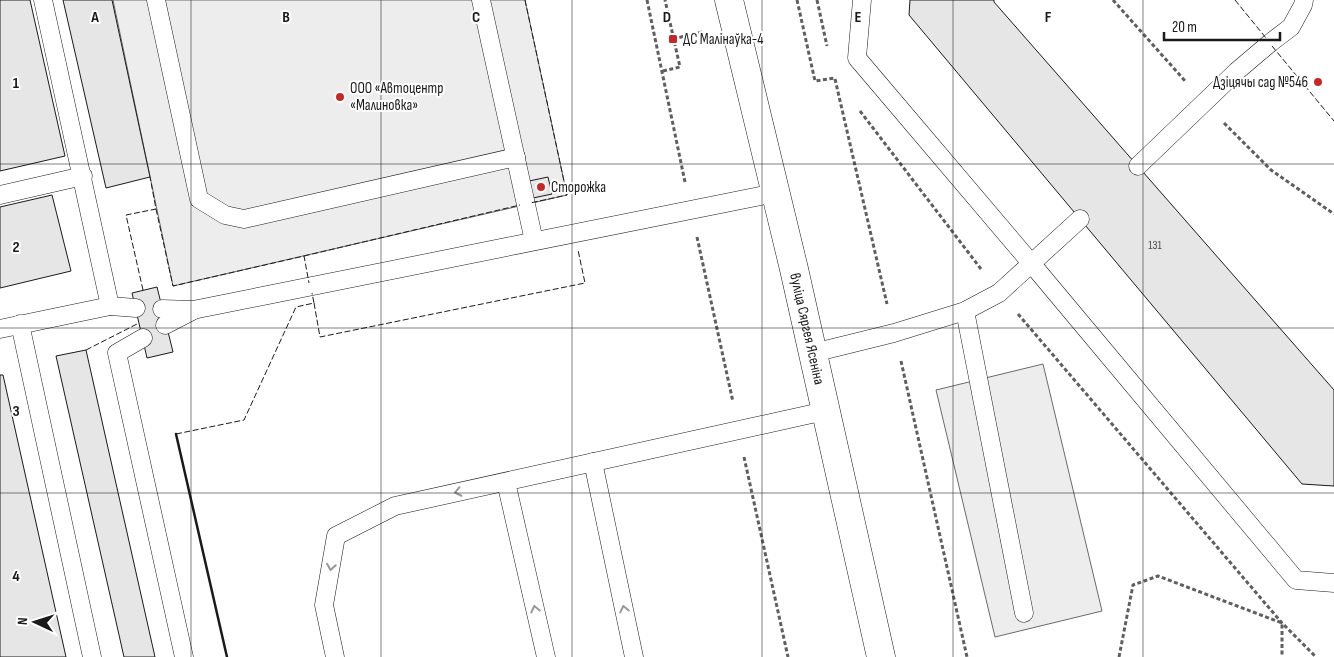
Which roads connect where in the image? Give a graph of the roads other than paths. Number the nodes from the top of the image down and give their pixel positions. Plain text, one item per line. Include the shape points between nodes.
1 (43, 0) edge
2 (156, 0) edge
3 (481, 0) edge
4 (729, 0) edge
5 (862, 0) edge
6 (1304, 0) edge
7 (516, 157) junction
8 (1138, 166) dead end
9 (83, 176) junction
10 (775, 193) junction
11 (0, 195) edge
12 (1080, 219) dead end
13 (534, 241) junction
14 (1031, 263) junction
15 (110, 306) junction
16 (136, 308) dead end
17 (965, 311) junction
18 (164, 317) dead end
19 (20, 324) junction
20 (0, 328) edge
21 (143, 338) dead end
22 (812, 353) junction
23 (825, 411) junction
24 (593, 462) junction
25 (506, 482) junction
26 (1334, 583) edge
27 (1024, 613) dead end
28 (92, 657) edge
29 (184, 657) edge
30 (335, 657) edge
31 (546, 657) edge
32 (634, 657) edge
33 (881, 657) edge

1 - 9 lane
2 - 7 lane via 199,199 226,215 244,219
3 - 7 lane
4 - 10 main road, вуліца Сяргея Ясеніна
5 - 14 lane via 857,58
6 - 8 lane via 1291,27 1237,71
7 - 13 lane
9 - 11 lane
9 - 15 lane
10 - 13 lane
10 - 22 main road, вуліца Сяргея Ясеніна
12 - 14 lane
13 - 18 lane
14 - 17 lane via 999,293
14 - 26 lane via 1296,580
15 - 16 lane
15 - 19 lane
17 - 22 lane
17 - 27 lane
19 - 20 lane
19 - 28 lane
21 - 29 lane via 117,353
22 - 23 main road, вуліца Сяргея Ясеніна
23 - 24 lane
23 - 33 main road, вуліца Сяргея Ясеніна
24 - 25 lane
32 -> 24 lane
25 -> 30 lane via 395,506 336,536 324,605
31 -> 25 lane

